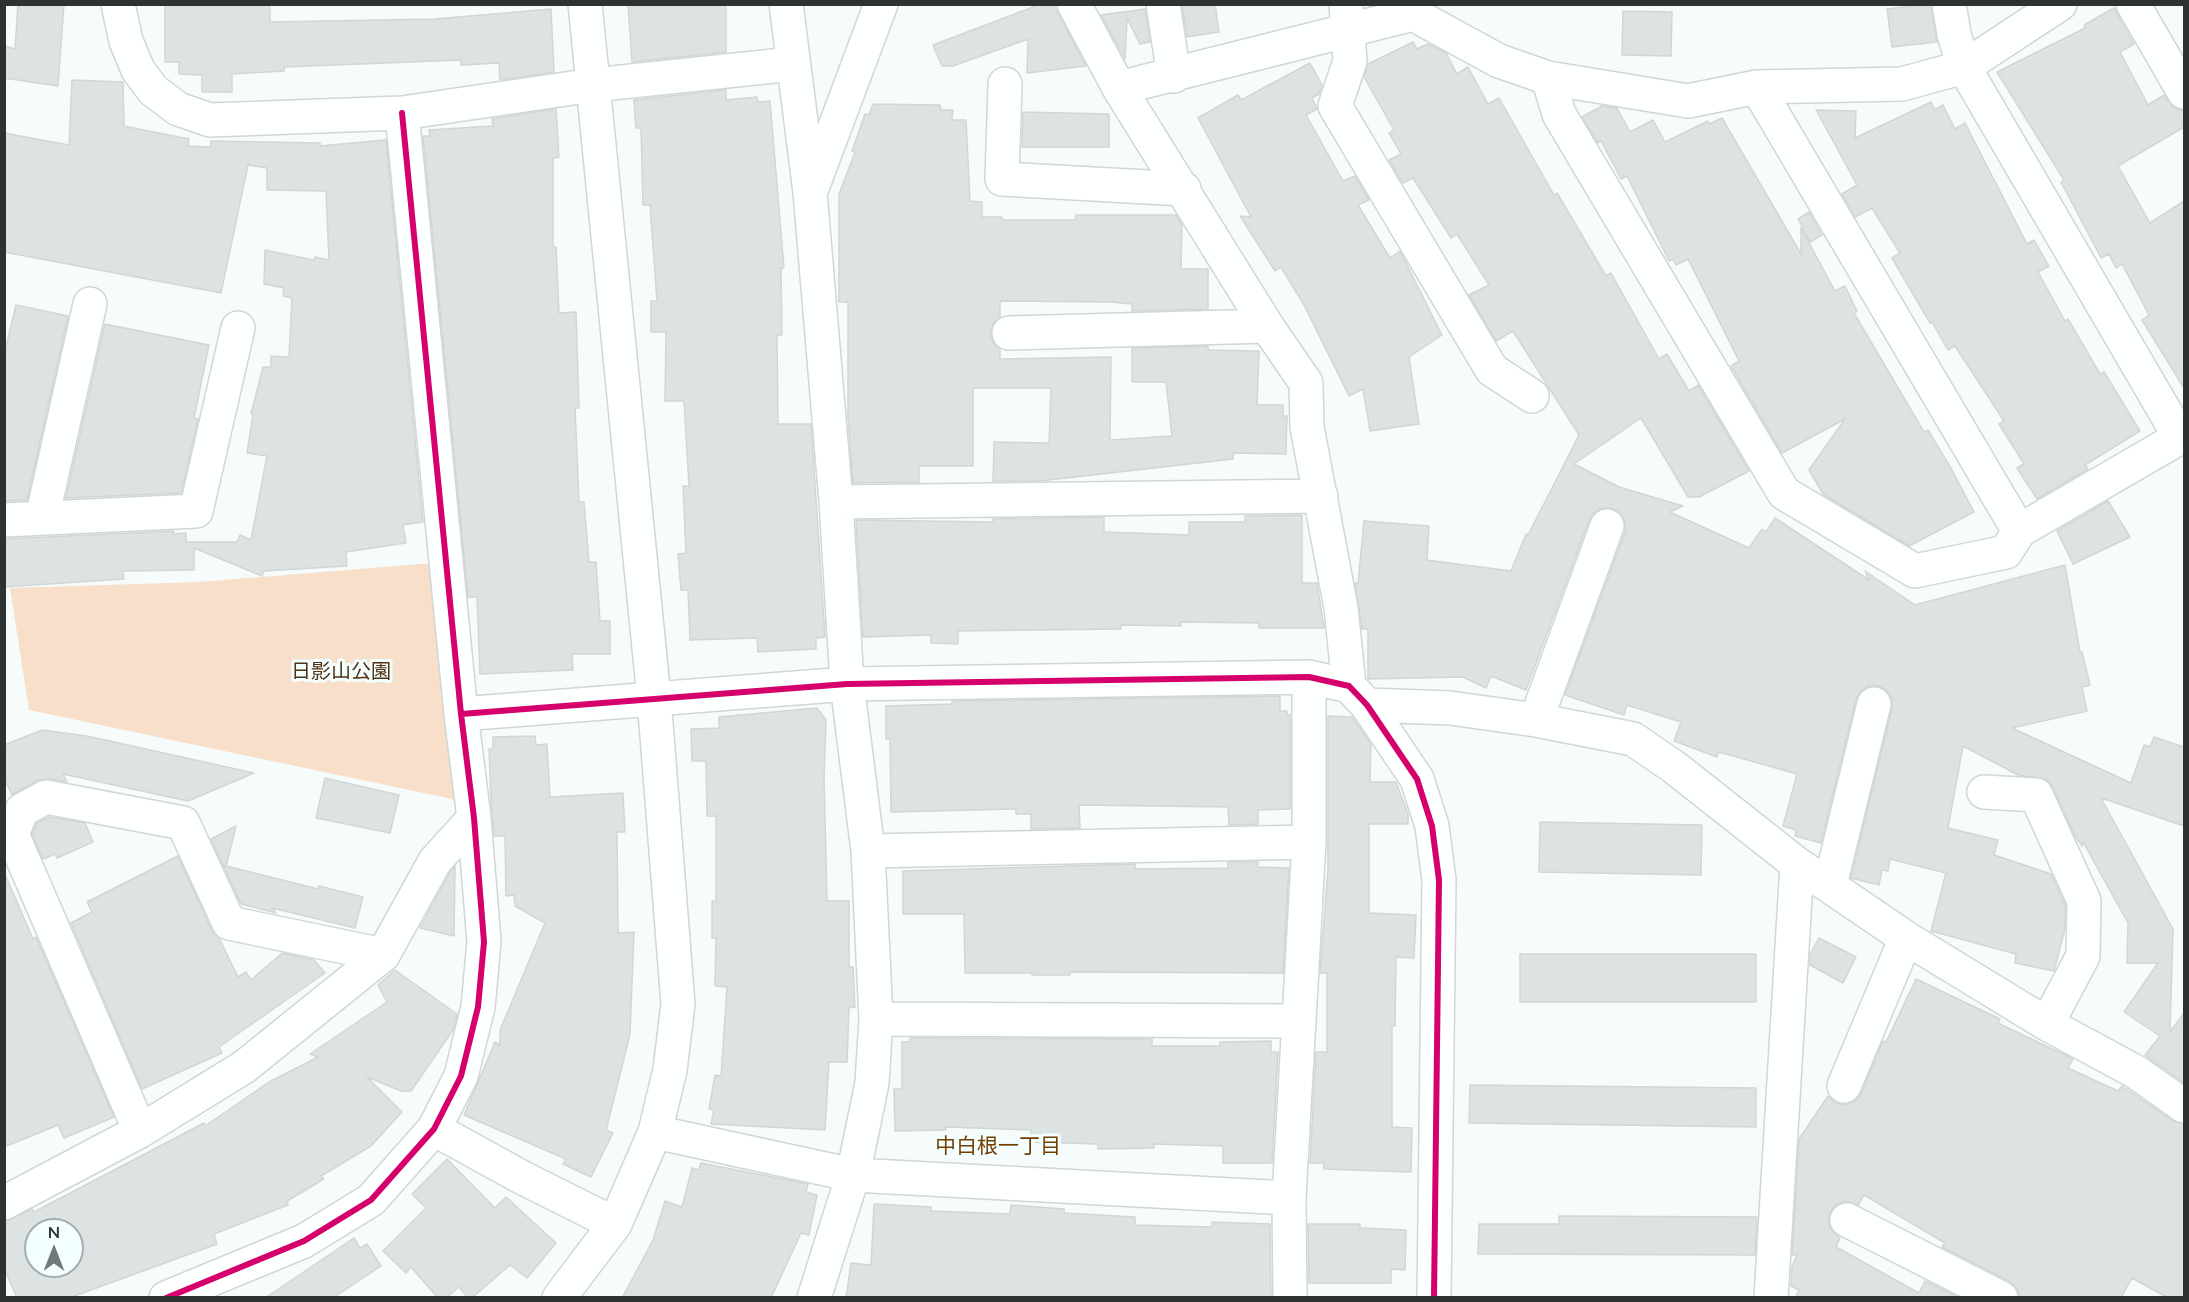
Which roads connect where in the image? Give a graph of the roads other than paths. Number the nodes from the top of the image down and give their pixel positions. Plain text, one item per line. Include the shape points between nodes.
1 (118, 4) edge
2 (585, 4) edge
3 (786, 4) edge
4 (881, 4) edge
5 (1074, 4) edge
6 (1163, 4) edge
7 (1949, 4) edge
8 (2060, 4) edge
9 (2133, 4) edge
10 (1346, 17) edge
11 (793, 64) junction
12 (1964, 67) junction
13 (1174, 76) junction
14 (1548, 78) junction
15 (1005, 84) dead end
16 (593, 85) junction
17 (1757, 87) junction
18 (1119, 88) junction
19 (2184, 92) edge
20 (402, 113) junction
21 (1184, 189) junction
22 (810, 192) junction
23 (90, 304) dead end
24 (1267, 326) junction
25 (238, 328) dead end
26 (1009, 333) dead end
27 (1532, 396) dead end
28 (2183, 437) edge
29 (1321, 496) junction
30 (836, 502) junction
31 (42, 518) junction
32 (4, 520) edge
33 (1607, 526) dead end
34 (2019, 531) junction
35 (1309, 677) junction
36 (847, 684) junction
37 (1358, 696) junction
38 (654, 698) junction
39 (1874, 704) dead end
40 (461, 714) junction
41 (1536, 720) junction
42 (1984, 792) dead end
43 (474, 818) junction
44 (1309, 842) junction
45 (868, 851) junction
46 (1797, 864) junction
47 (1830, 885) junction
48 (1906, 938) junction
49 (383, 955) junction
50 (876, 1018) junction
51 (1298, 1021) junction
52 (2047, 1024) junction
53 (1844, 1086) dead end
54 (2184, 1106) edge
55 (434, 1129) junction
56 (140, 1131) junction
57 (655, 1132) junction
58 (854, 1175) junction
59 (1289, 1198) junction
60 (4, 1203) edge
61 (1847, 1220) dead end
62 (615, 1224) junction
63 (166, 1298) edge
64 (559, 1298) edge
65 (814, 1298) edge
66 (1290, 1298) edge
67 (1434, 1298) edge
68 (1771, 1298) edge
69 (2001, 1298) edge

1 - 20 street via 126,41 138,70 153,90 178,109 210,120
2 - 16 street
3 - 11 street
4 - 22 street
5 - 18 street
6 - 13 street
7 - 12 street
8 - 12 street
9 - 19 street
10 - 13 street
10 - 14 street via 1413,14 1499,61
10 - 27 street via 1350,61 1335,106 1492,370
11 - 16 street
11 - 22 street
12 - 17 street via 1902,84
12 - 28 street
13 - 18 street
14 - 17 street via 1688,101
14 - 34 street via 1559,114 1784,493 1915,571 2006,552
15 - 21 street via 1002,178
16 - 20 street
16 - 38 street
17 - 34 street
18 - 21 street
20 - 40 street
21 - 24 street
22 - 30 street
23 - 31 street
24 - 26 street
24 - 29 street via 1306,383 1307,427
25 - 31 street via 196,511
28 - 34 street
29 - 30 street
29 - 37 street
30 - 36 street
31 - 32 street
33 - 41 street
35 - 36 street
35 - 37 street
35 - 44 street
36 - 38 street
36 - 45 street
37 - 41 street
37 - 67 street via 1417,779 1432,826 1439,880
38 - 40 street
38 - 57 street via 678,1004 670,1070
39 - 47 street
40 - 43 street
41 - 46 street via 1633,739
42 - 52 street via 2036,795 2084,901 2083,956
43 - 49 street via 435,861
43 - 55 street via 484,942 478,1007 461,1076
44 - 45 street
44 - 51 street
45 - 50 street
46 - 47 street
46 - 68 street
47 - 48 street
48 - 52 street
48 - 53 street
49 - 56 street via 244,1067
49 - 56 street via 229,923 183,823 46,798 22,810 12,834
50 - 51 street
50 - 58 street via 872,1083
51 - 59 street
52 - 54 street via 2136,1072
55 - 62 street
55 - 63 street via 371,1200 304,1241
56 - 60 street
57 - 58 street
57 - 62 street
58 - 59 street
58 - 65 street
59 - 66 street
61 - 69 street
62 - 64 street

